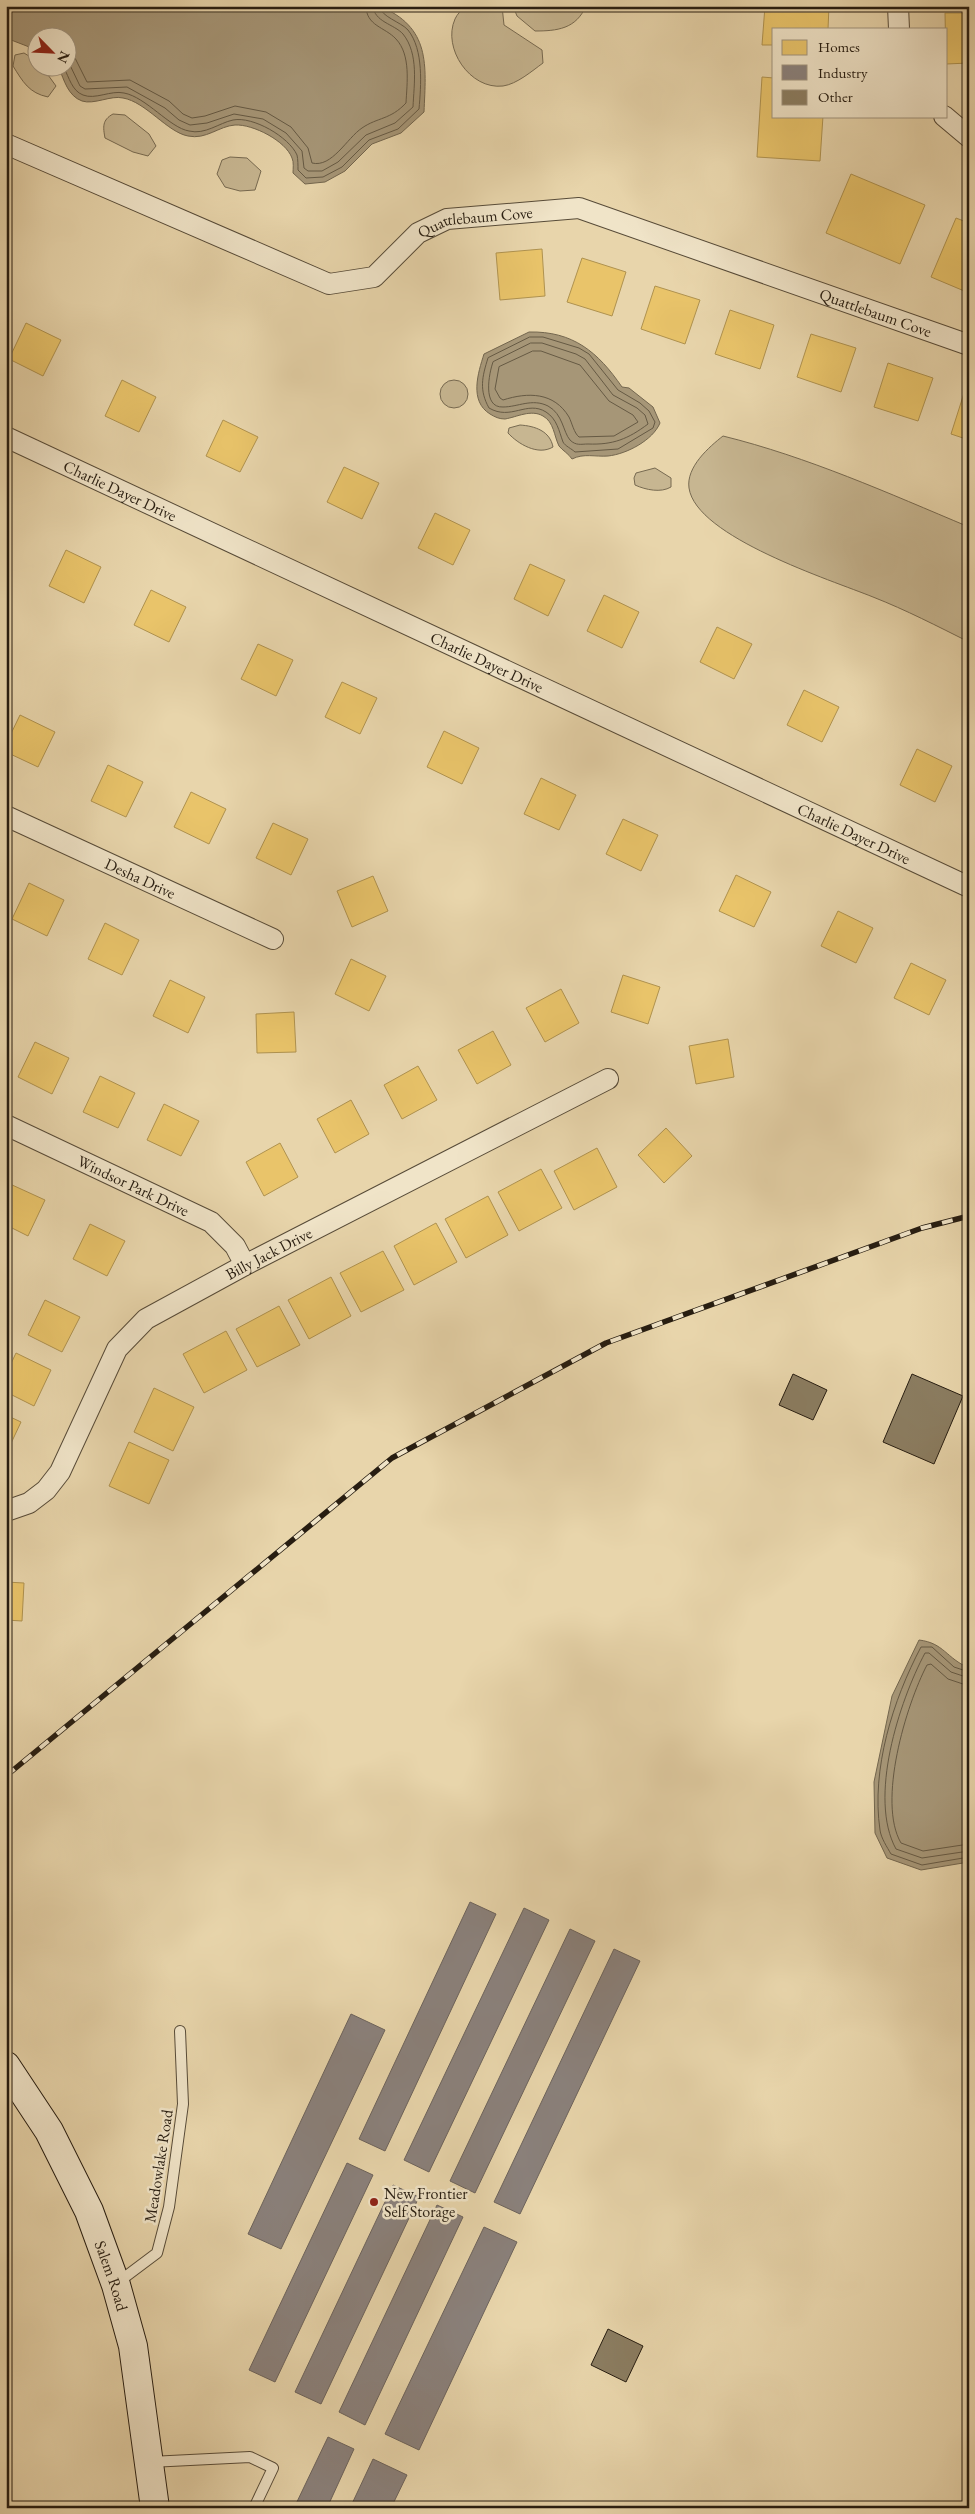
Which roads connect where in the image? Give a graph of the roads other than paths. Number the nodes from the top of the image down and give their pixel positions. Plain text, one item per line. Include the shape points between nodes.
1 (898, 6) edge
2 (899, 28) edge
3 (946, 118) edge
4 (969, 138) edge
5 (6, 144) edge
6 (969, 345) edge
7 (6, 437) edge
8 (6, 816) edge
9 (969, 887) edge
10 (273, 939) dead end
11 (608, 1079) dead end
12 (6, 1125) edge
13 (245, 1265) junction
14 (9, 1511) edge
15 (180, 2031) dead end
16 (6, 2066) edge
17 (116, 2284) junction
18 (149, 2462) junction
19 (155, 2508) edge
20 (254, 2508) edge

1 - 2 street
3 - 4 street
5 - 6 street, Quattlebaum Cove via 329,284 374,276 418,233 447,219 579,208
7 - 9 street, Charlie Dayer Drive
8 - 10 street, Desha Drive
11 - 13 street, Billy Jack Drive
12 - 13 street, Windsor Park Drive via 211,1222 235,1246
13 - 14 street, Billy Jack Drive via 146,1319 130,1334 117,1349 60,1472 46,1490 29,1503
15 - 17 lane, Meadowlake Road via 183,2104 169,2207 157,2253
16 - 17 main road, Salem Road via 49,2131 89,2211
17 - 18 main road, Salem Road via 133,2346
18 - 19 main road, Salem Road
18 - 20 lane via 250,2457 273,2468

